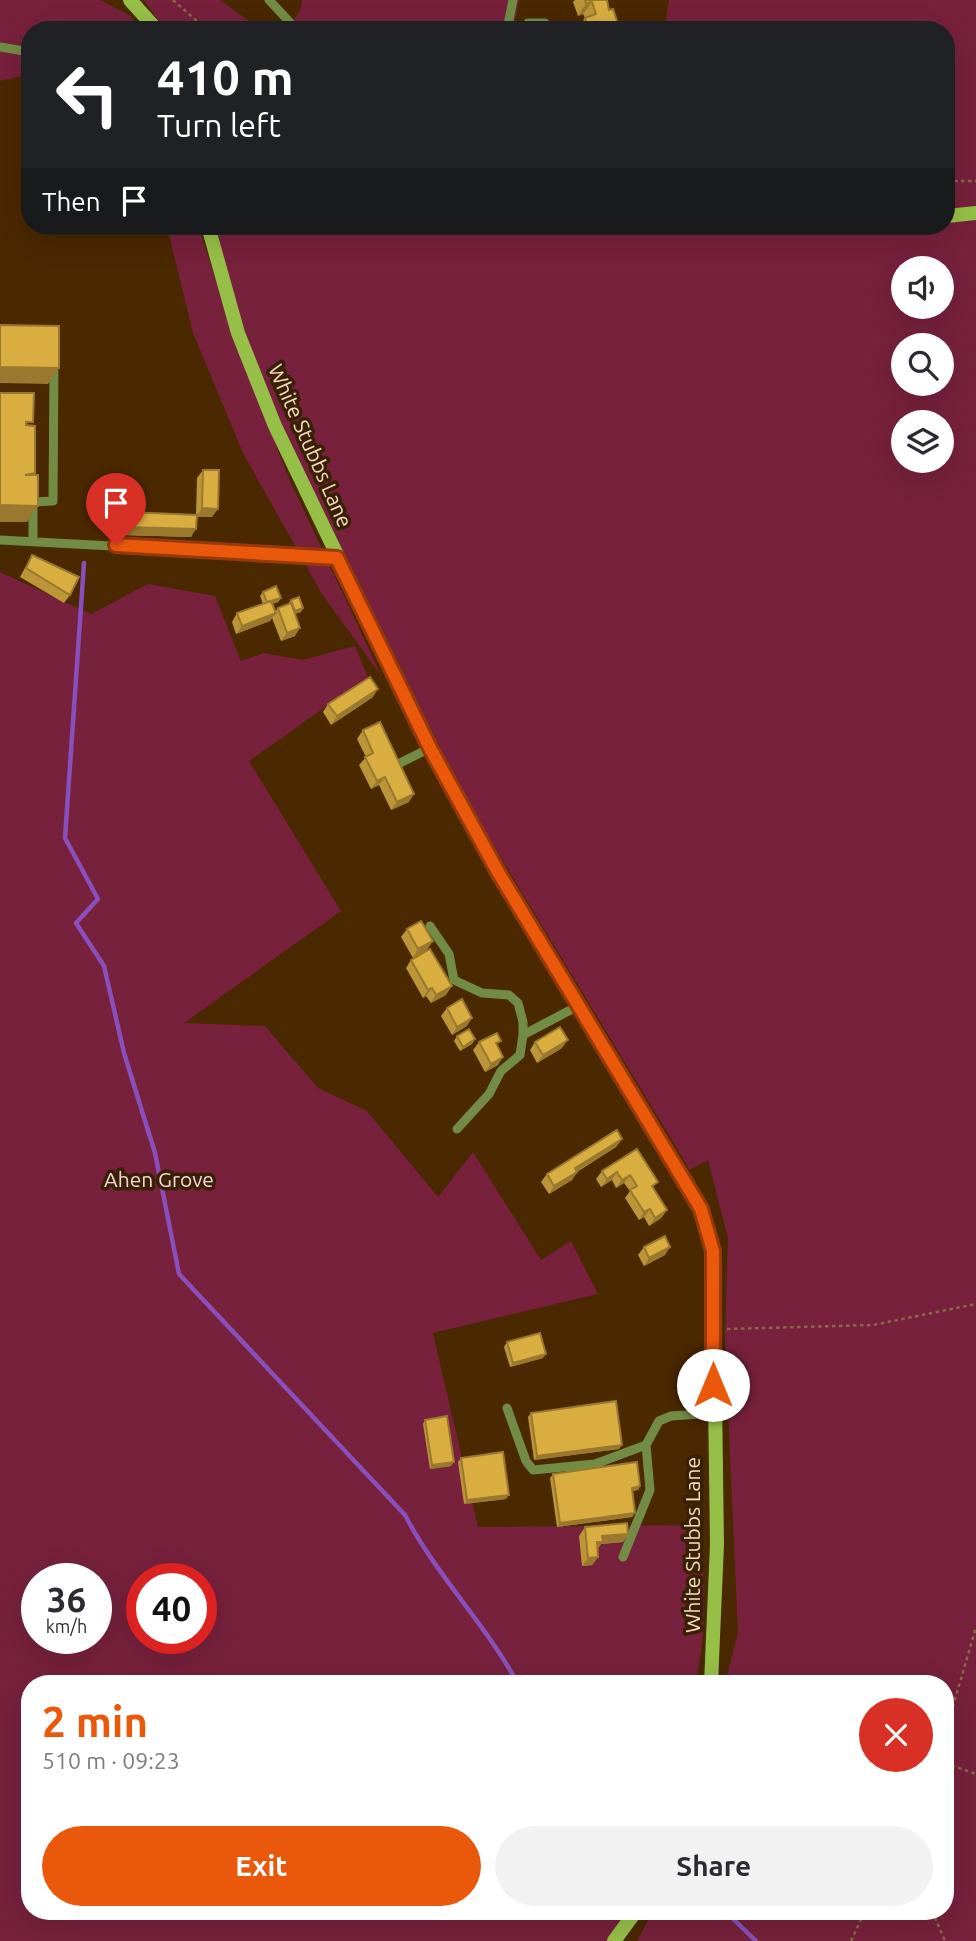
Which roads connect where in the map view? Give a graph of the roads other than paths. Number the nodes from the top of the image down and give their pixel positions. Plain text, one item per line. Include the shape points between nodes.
1 (130, 0) edge
2 (269, 0) edge
3 (513, 0) edge
4 (149, 21) edge
5 (289, 21) edge
6 (509, 21) edge
7 (0, 47) edge
8 (21, 50) edge
9 (976, 213) edge
10 (955, 215) edge
11 (211, 235) edge
12 (54, 359) edge
13 (33, 489) edge
14 (33, 502) junction
15 (0, 540) edge
16 (33, 541) junction
17 (337, 558) junction
18 (430, 748) junction
19 (398, 764) edge
20 (430, 926) dead end
21 (578, 1006) junction
22 (523, 1035) junction
23 (457, 1129) dead end
24 (507, 1408) dead end
25 (713, 1413) junction
26 (646, 1445) junction
27 (623, 1558) dead end
28 (711, 1675) edge
29 (629, 1920) edge
30 (614, 1941) edge

1 - 4 street
2 - 5 lane
3 - 6 lane
7 - 8 lane
9 - 10 street
11 - 17 street, White Stubbs Lane via 238,333 275,426
12 - 14 lane via 52,501
13 - 14 lane
14 - 16 lane
15 - 16 lane
16 - 17 lane
17 - 18 street, White Stubbs Lane
18 - 19 lane
18 - 21 street, White Stubbs Lane
20 - 22 lane via 449,954 454,980 482,993 509,995 518,1003
21 - 22 lane
21 - 25 street, White Stubbs Lane via 701,1209 713,1251
22 - 23 lane via 520,1055 500,1071 489,1094
24 - 26 lane via 533,1470 595,1464
25 - 26 lane via 671,1416 659,1422
25 - 28 street, White Stubbs Lane via 717,1544
26 - 27 lane via 650,1490
29 - 30 street

